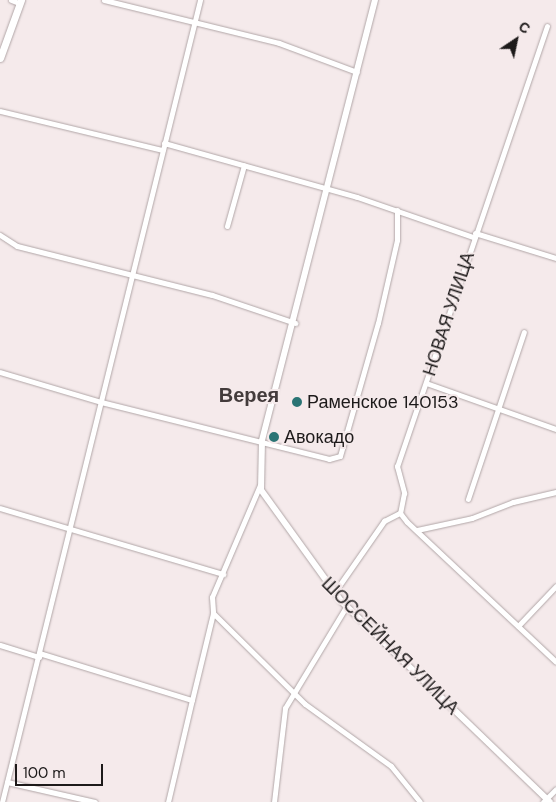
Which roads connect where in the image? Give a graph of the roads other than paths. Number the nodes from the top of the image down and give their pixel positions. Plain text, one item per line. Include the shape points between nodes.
1 (11, 0) edge
2 (104, 0) edge
3 (200, 0) edge
4 (376, 0) edge
5 (113, 1) edge
6 (20, 2) edge
7 (195, 24) junction
8 (547, 26) dead end
9 (0, 58) edge
10 (357, 72) junction
11 (0, 111) edge
12 (164, 143) junction
13 (162, 150) junction
14 (244, 165) junction
15 (328, 190) junction
16 (397, 210) junction
17 (227, 226) dead end
18 (0, 235) edge
19 (474, 235) junction
20 (556, 258) edge
21 (132, 274) junction
22 (295, 323) junction
23 (524, 332) dead end
24 (2, 372) edge
25 (0, 379) edge
26 (426, 383) junction
27 (101, 402) junction
28 (496, 408) junction
29 (556, 429) edge
30 (262, 441) junction
31 (260, 485) junction
32 (556, 492) edge
33 (468, 499) dead end
34 (0, 508) edge
35 (400, 513) junction
36 (70, 529) junction
37 (417, 530) junction
38 (223, 574) junction
39 (556, 586) edge
40 (334, 593) junction
41 (346, 607) junction
42 (213, 613) junction
43 (518, 626) junction
44 (0, 645) edge
45 (39, 655) junction
46 (556, 662) edge
47 (294, 694) junction
48 (192, 700) junction
49 (7, 782) junction
50 (556, 789) edge
51 (547, 801) edge
52 (2, 802) edge
53 (95, 802) edge
54 (168, 802) edge
55 (274, 802) edge
56 (420, 802) edge

1 - 6 street
2 - 5 street
3 - 7 street
4 - 10 street, ШОССЕЙНАЯ УЛИЦА
5 - 7 street
6 - 9 main road
7 - 10 street via 279,43
7 - 12 street
8 - 19 street, НОВАЯ УЛИЦА via 501,170
10 - 15 street, ШОССЕЙНАЯ УЛИЦА
11 - 13 street
12 - 13 street
12 - 14 street
13 - 21 street
14 - 15 street
14 - 17 street
15 - 16 street
15 - 22 street, ШОССЕЙНАЯ УЛИЦА
16 - 19 street
16 - 30 street via 397,240 378,323 340,456 329,459
18 - 21 street via 16,246
19 - 20 street
19 - 26 street, НОВАЯ УЛИЦА
21 - 22 street
21 - 27 street
22 - 30 street, ШОССЕЙНАЯ УЛИЦА
23 - 28 street
24 - 25 street
24 - 27 street
26 - 28 street
26 - 35 street, НОВАЯ УЛИЦА via 397,466 404,493
27 - 30 street
27 - 36 street
28 - 29 street
28 - 33 street
30 - 31 street, ШОССЕЙНАЯ УЛИЦА
31 - 38 street
31 - 40 street, ШОССЕЙНАЯ УЛИЦА via 270,508
32 - 37 street via 513,502 472,518
34 - 36 street
35 - 37 street
35 - 40 street via 384,521
36 - 38 street
36 - 45 street
37 - 43 street
38 - 42 street via 212,597
39 - 43 street
40 - 41 street, ШОССЕЙНАЯ УЛИЦА
41 - 47 street
41 - 51 street, ШОССЕЙНАЯ УЛИЦА
42 - 47 street
42 - 48 street
43 - 46 street
44 - 45 street
45 - 48 street
45 - 49 street
47 - 55 street via 282,719
47 - 56 street via 391,766
48 - 54 street
49 - 52 street
49 - 53 street
50 - 51 street

